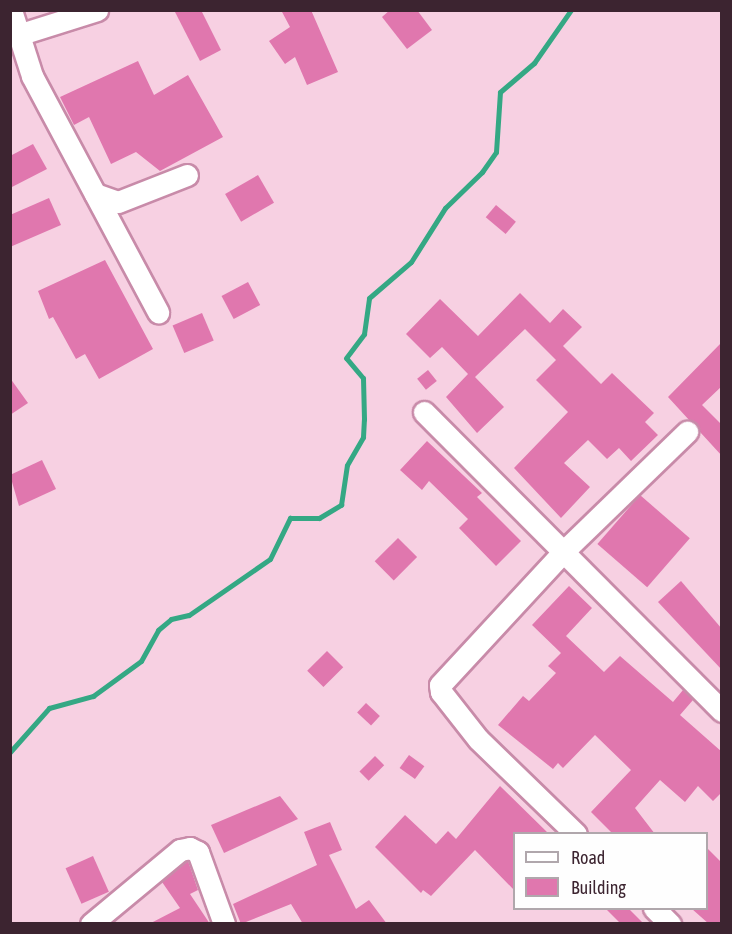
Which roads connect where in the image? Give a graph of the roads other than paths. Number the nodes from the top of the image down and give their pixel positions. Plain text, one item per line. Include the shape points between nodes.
1 (11, 10) edge
2 (97, 10) edge
3 (21, 34) junction
4 (187, 175) dead end
5 (95, 194) junction
6 (158, 312) dead end
7 (424, 412) dead end
8 (687, 432) dead end
9 (563, 552) junction
10 (722, 711) edge
11 (574, 832) edge
12 (655, 910) edge
13 (91, 924) edge
14 (224, 924) edge
15 (670, 924) edge

1 - 3 street
2 - 3 street
3 - 5 street via 32,76
4 - 5 street via 118,202
5 - 6 street
7 - 9 street
8 - 9 street
9 - 10 street
9 - 11 street via 440,685 441,692 478,739
12 - 15 street
13 - 14 street via 180,850 190,848 198,852

